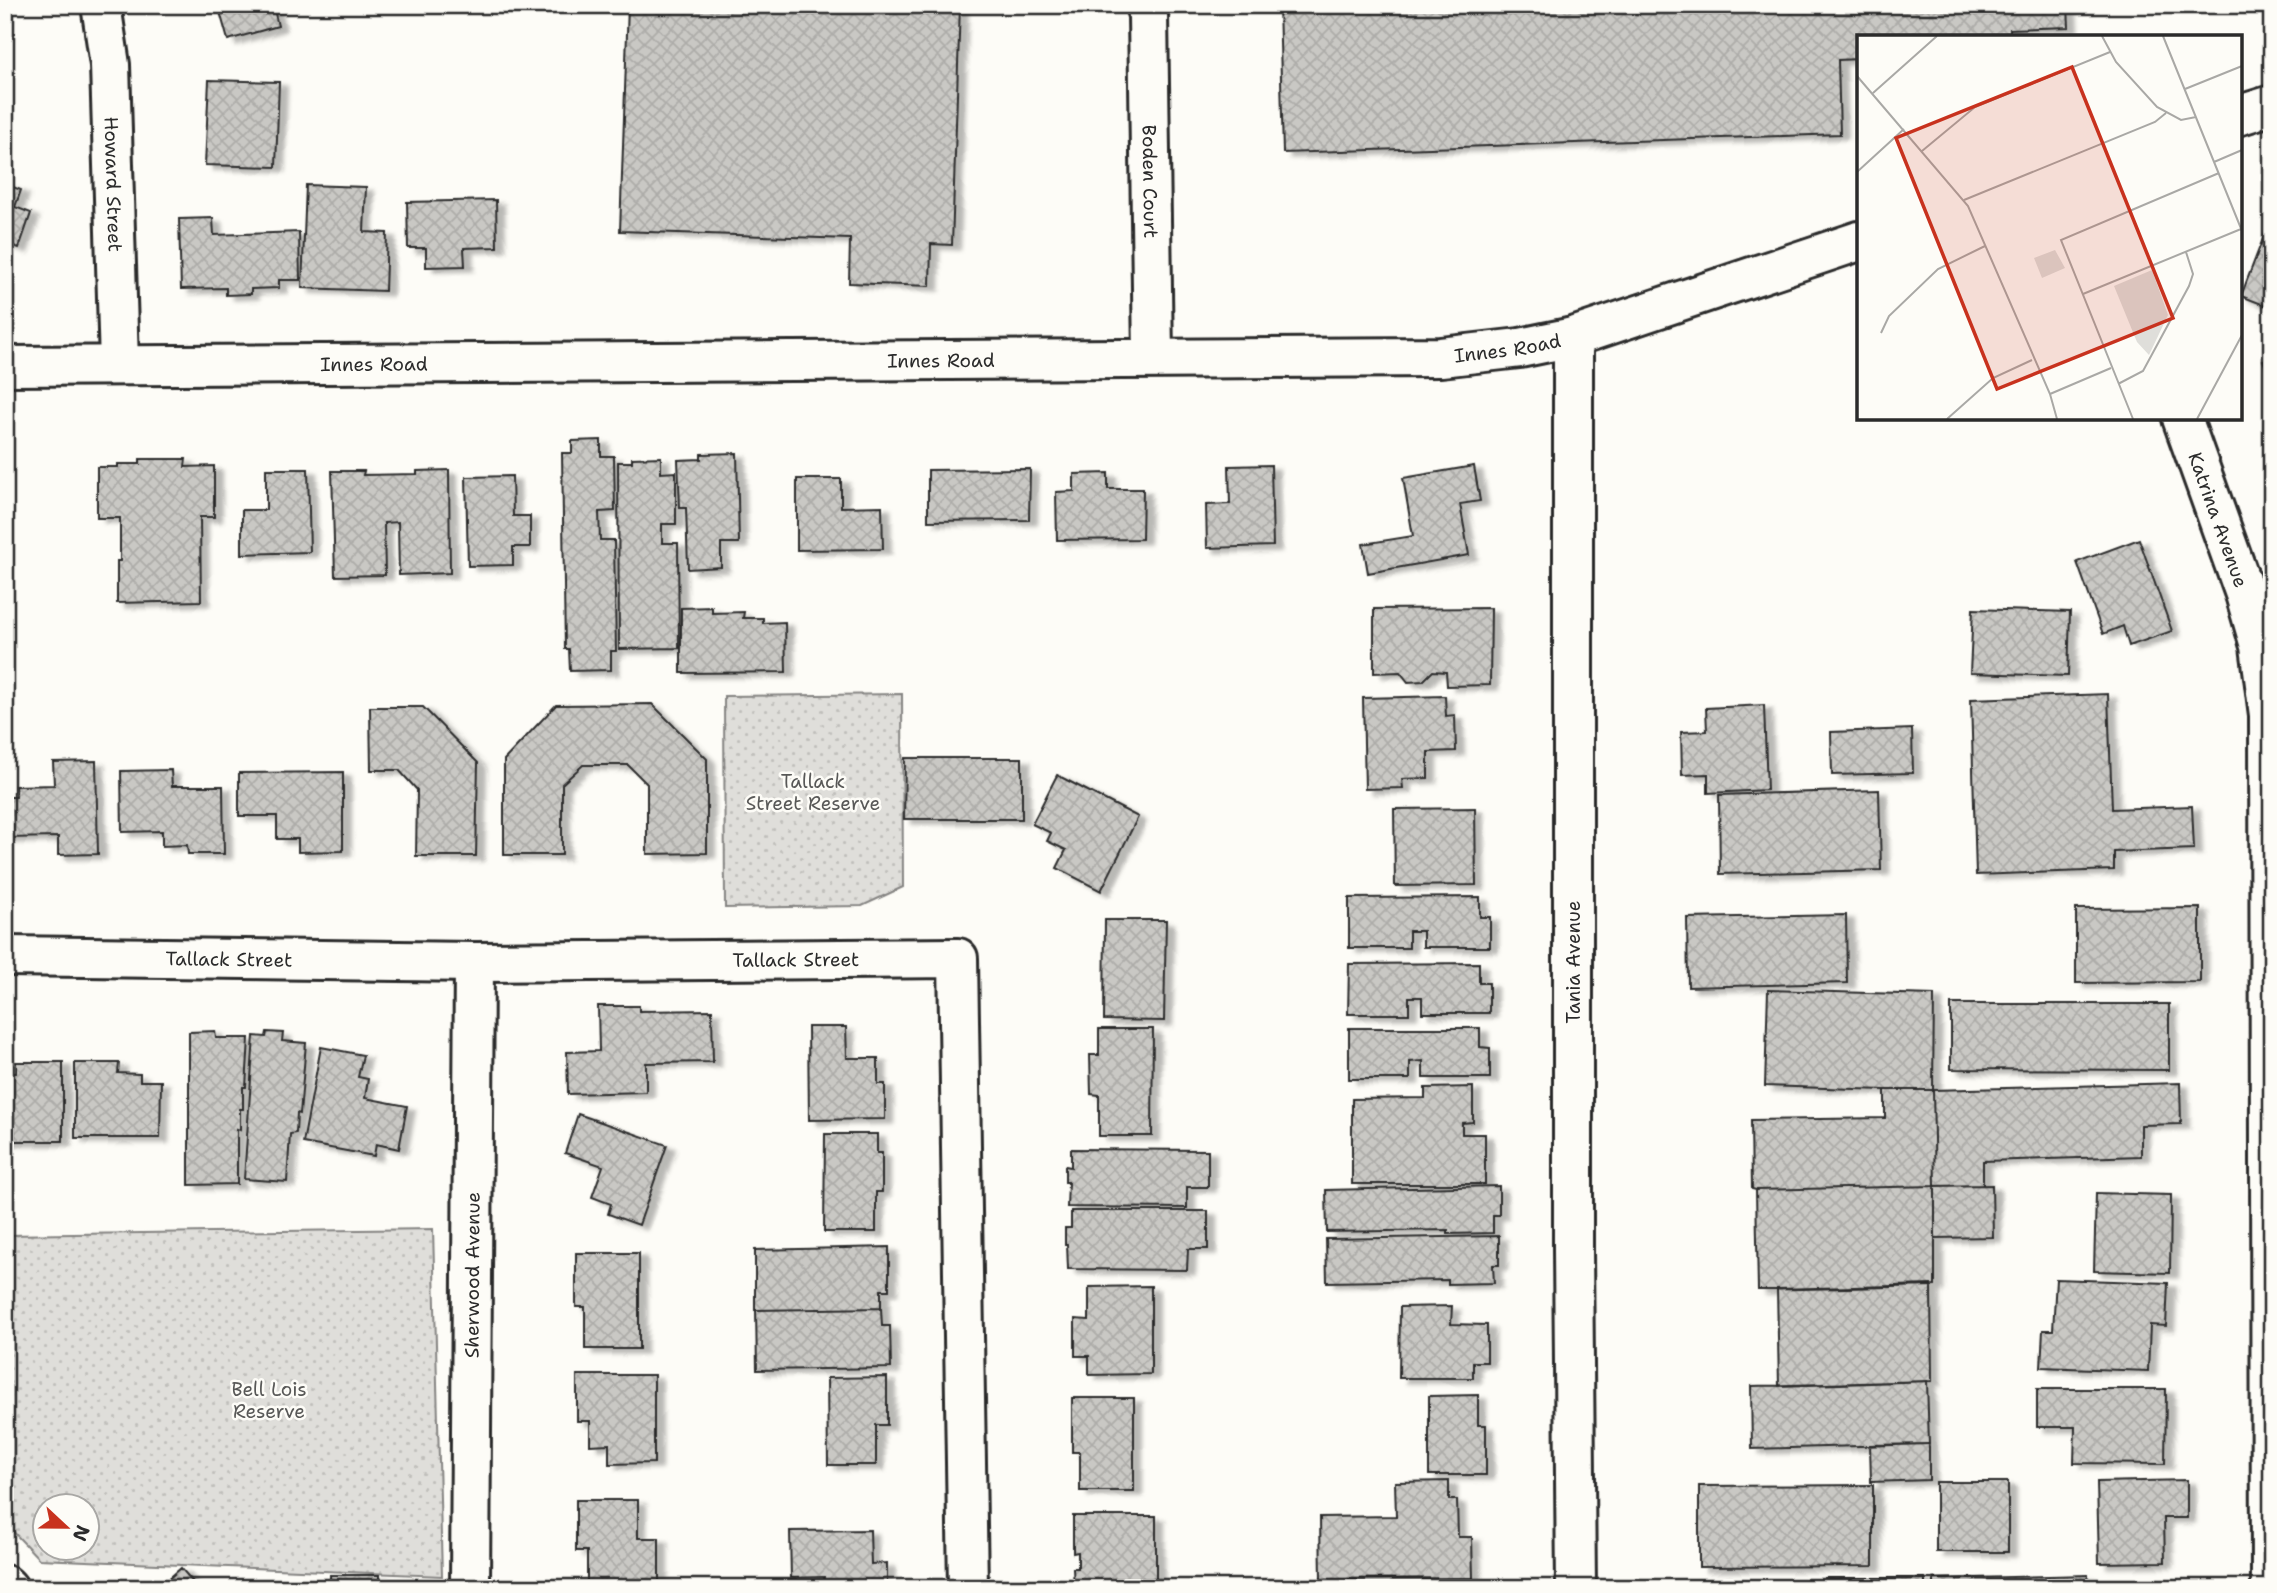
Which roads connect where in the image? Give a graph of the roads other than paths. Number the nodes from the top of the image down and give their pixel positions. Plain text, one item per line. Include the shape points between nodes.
1 (101, 5) edge
2 (1145, 5) edge
3 (2272, 105) edge
4 (2242, 114) edge
5 (1857, 242) edge
6 (1573, 337) junction
7 (1153, 357) junction
8 (119, 364) junction
9 (5, 366) edge
10 (2183, 420) edge
11 (5, 957) edge
12 (474, 962) junction
13 (470, 1588) edge
14 (968, 1588) edge
15 (1576, 1588) edge
16 (2271, 1588) edge

1 - 8 street, Howard Street via 110,65
2 - 7 street, Boden Court
3 - 4 street
5 - 6 street, Innes Road
6 - 7 street, Innes Road via 1441,357
6 - 15 street, Tania Avenue
7 - 8 street, Innes Road
8 - 9 street, Innes Road
10 - 16 street, Katrina Avenue via 2245,594 2260,646 2269,715
11 - 12 street, Tallack Street
12 - 13 street, Sherwood Avenue
12 - 14 street, Tallack Street via 958,958

